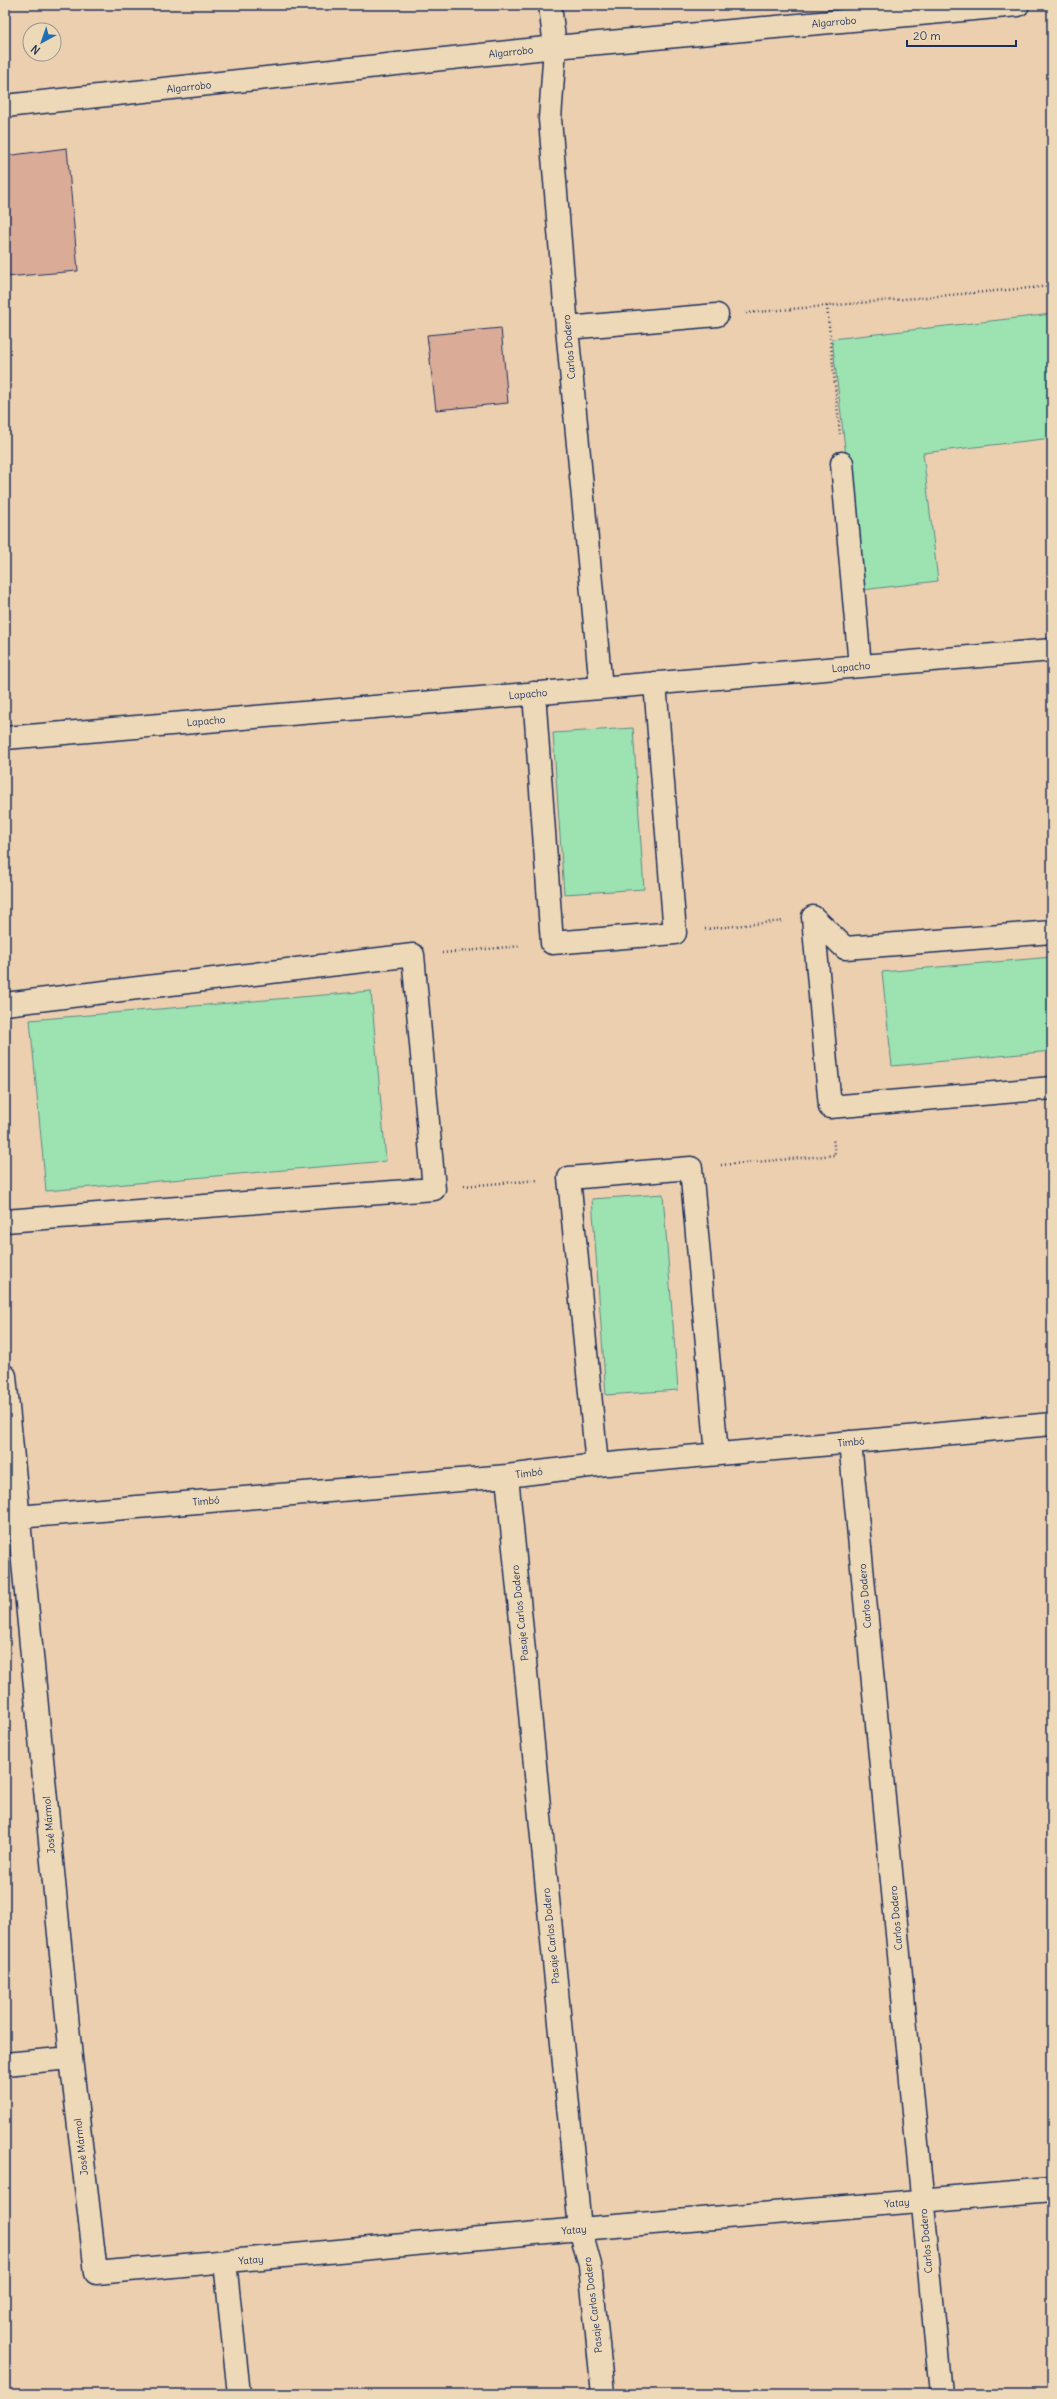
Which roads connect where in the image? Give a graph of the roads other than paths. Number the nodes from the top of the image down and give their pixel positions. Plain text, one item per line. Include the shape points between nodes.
1 (550, 5) edge
2 (1018, 5) edge
3 (555, 48) junction
4 (5, 106) edge
5 (718, 315) road end
6 (567, 328) junction
7 (842, 463) road end
8 (1052, 650) edge
9 (860, 666) junction
10 (655, 683) junction
11 (601, 688) junction
12 (534, 693) junction
13 (5, 738) edge
14 (1052, 932) edge
15 (5, 1004) edge
16 (1052, 1088) edge
17 (5, 1221) edge
18 (5, 1376) edge
19 (1052, 1424) edge
20 (850, 1442) junction
21 (717, 1454) junction
22 (597, 1465) junction
23 (507, 1476) junction
24 (12, 1518) edge
25 (71, 2058) junction
26 (5, 2064) edge
27 (1052, 2190) edge
28 (923, 2201) junction
29 (580, 2229) junction
30 (225, 2262) junction
31 (96, 2273) joint
32 (239, 2394) edge
33 (603, 2394) edge
34 (941, 2394) edge

1 - 3 street, Carlos Dodero
2 - 3 street, Algarrobo
3 - 4 street, Algarrobo
3 - 6 street, Carlos Dodero via 550,119
5 - 6 street
6 - 11 street, Carlos Dodero
7 - 9 street
8 - 9 street, Lapacho
9 - 10 street, Lapacho
10 - 11 street, Lapacho
10 - 12 street via 675,933 552,944
11 - 12 street, Lapacho
12 - 13 street, Lapacho
14 - 16 street via 845,948 813,917 830,1108
15 - 17 street via 413,955 434,1189
18 - 24 street, José Mármol
19 - 20 street, Timbó
20 - 21 street, Timbó
20 - 28 street, Carlos Dodero
21 - 22 street, Timbó
21 - 22 street via 691,1168 569,1178
22 - 23 street, Timbó
23 - 24 street, Timbó
23 - 29 street, Pasaje Carlos Dodero
24 - 25 street, José Mármol
25 - 26 street
25 - 31 street, José Mármol
27 - 28 street, Yatay
28 - 29 street, Yatay
28 - 34 street, Carlos Dodero
29 - 30 street, Yatay
29 - 33 street, Pasaje Carlos Dodero via 590,2265
30 - 31 street, Yatay
30 - 32 street

